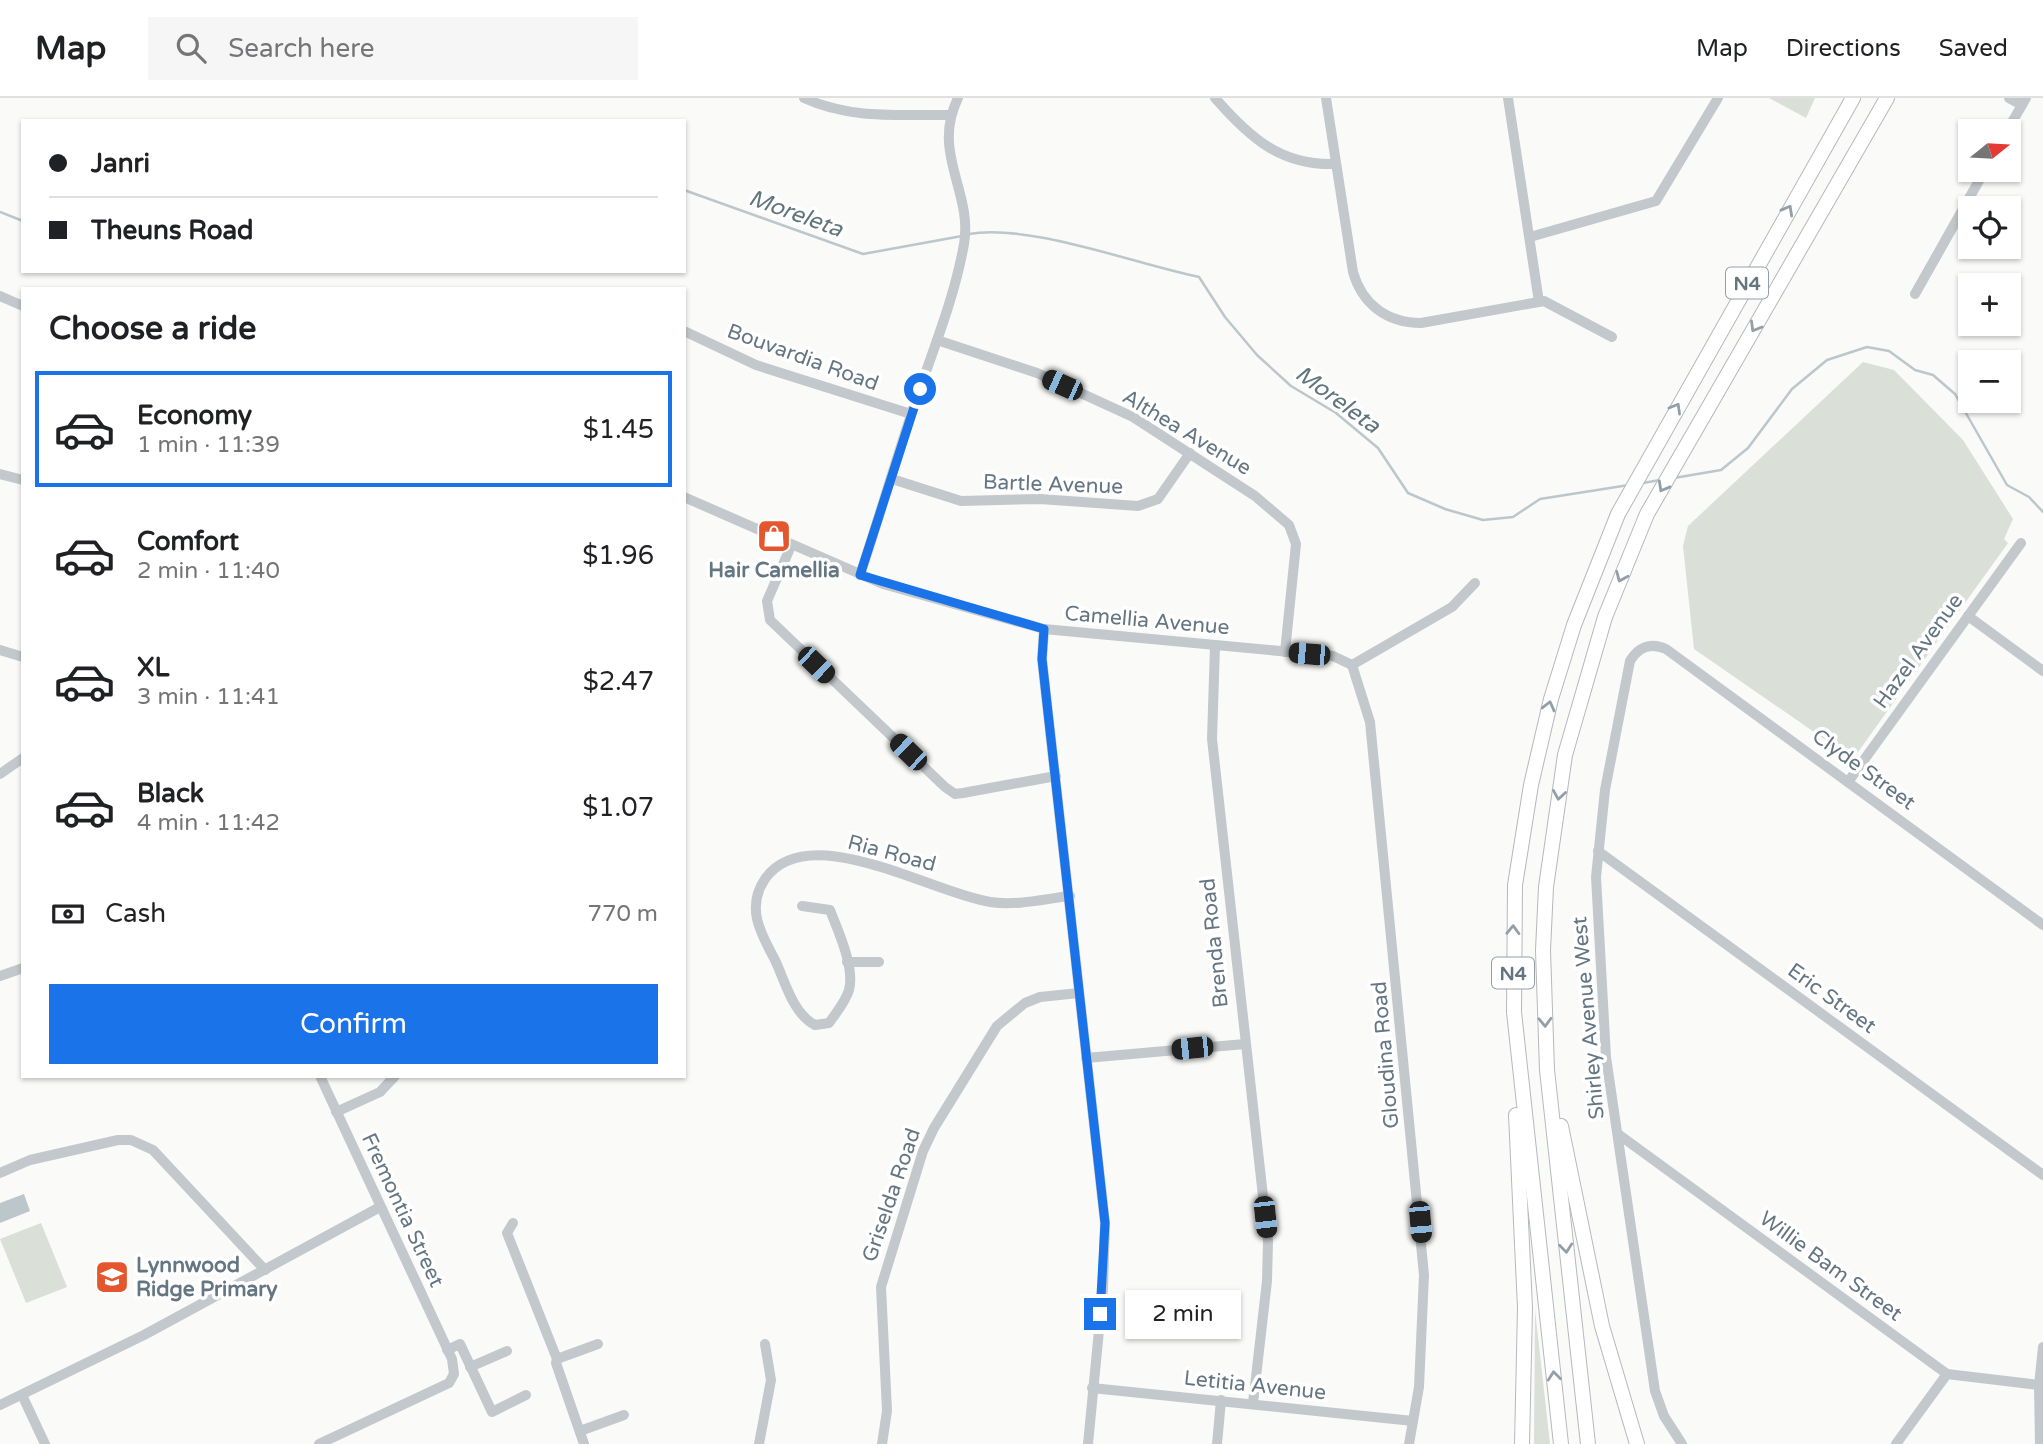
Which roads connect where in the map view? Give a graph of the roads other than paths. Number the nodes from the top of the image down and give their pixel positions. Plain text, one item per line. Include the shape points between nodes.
1 (804, 98) edge
2 (958, 98) edge
3 (1215, 98) edge
4 (1326, 98) edge
5 (1508, 98) edge
6 (1718, 98) edge
7 (1844, 98) edge
8 (1853, 98) edge
9 (1887, 98) edge
10 (1895, 98) edge
11 (2009, 98) edge
12 (2024, 101) edge
13 (951, 115) junction
14 (2014, 119) edge
15 (1863, 140) junction
16 (1336, 164) junction
17 (1813, 166) junction
18 (1979, 182) edge
19 (1530, 237) junction
20 (1915, 294) dead end
21 (0, 296) edge
22 (1539, 302) junction
23 (21, 305) edge
24 (686, 332) edge
25 (1612, 337) dead end
26 (937, 340) junction
27 (911, 414) junction
28 (1190, 453) junction
29 (0, 474) edge
30 (21, 479) edge
31 (892, 479) junction
32 (686, 498) edge
33 (2021, 544) dead end
34 (791, 546) junction
35 (860, 575) junction
36 (1475, 583) dead end
37 (1968, 616) junction
38 (1044, 629) junction
39 (1215, 646) junction
40 (1661, 646) joint
41 (0, 650) edge
42 (1285, 652) junction
43 (21, 656) edge
44 (1352, 665) junction
45 (2043, 670) edge
46 (21, 759) edge
47 (0, 774) edge
48 (1056, 776) junction
49 (1849, 782) junction
50 (1598, 851) junction
51 (1070, 896) junction
52 (802, 906) dead end
53 (2043, 925) edge
54 (847, 962) junction
55 (878, 962) dead end
56 (21, 969) edge
57 (0, 976) edge
58 (1079, 993) junction
59 (1514, 1012) junction
60 (1245, 1044) junction
61 (1086, 1058) junction
62 (1547, 1070) junction
63 (321, 1078) edge
64 (393, 1078) edge
65 (336, 1112) junction
66 (1618, 1134) junction
67 (0, 1172) edge
68 (2043, 1175) edge
69 (380, 1207) junction
70 (513, 1223) dead end
71 (265, 1270) junction
72 (598, 1344) dead end
73 (765, 1344) dead end
74 (2043, 1347) edge
75 (507, 1351) dead end
76 (449, 1355) junction
77 (557, 1359) junction
78 (470, 1367) junction
79 (1947, 1374) junction
80 (2039, 1385) junction
81 (1092, 1388) junction
82 (22, 1395) junction
83 (526, 1395) dead end
84 (1221, 1400) junction
85 (1253, 1404) junction
86 (0, 1405) edge
87 (624, 1415) dead end
88 (1413, 1421) junction
89 (580, 1432) junction
90 (46, 1444) edge
91 (319, 1444) edge
92 (584, 1444) edge
93 (759, 1444) edge
94 (882, 1444) edge
95 (1088, 1444) edge
96 (1217, 1444) edge
97 (1409, 1444) edge
98 (1522, 1444) edge
99 (1561, 1444) edge
100 (1588, 1444) edge
101 (1637, 1444) edge
102 (1682, 1444) edge
103 (1896, 1444) edge
104 (2040, 1444) edge

1 - 13 street via 829,110 855,114
2 - 13 street
3 - 16 street via 1282,156 1304,164
4 - 16 street
5 - 19 street
6 - 19 street via 1656,201
7 - 17 highway
8 - 17 highway, N4
9 - 15 highway, N4
10 - 15 highway
11 - 12 street
12 - 14 street
13 - 26 street via 947,145 965,232
15 -> 62 highway, N4 via 1647,514 1605,617 1566,755 1546,887
16 - 22 street via 1353,272 1374,308 1401,321 1421,323
59 -> 17 highway, N4 via 1515,885 1531,785 1574,625 1618,514
18 - 20 street
19 - 22 street
21 - 23 street
22 - 25 street via 1551,302
24 - 27 street, Bouvardia Road via 756,365
26 - 27 street
26 - 28 street, Althea Avenue via 1037,373 1133,417
27 - 31 street
28 - 31 street, Bartle Avenue via 1158,499 1138,506 1040,499 961,501
28 - 42 street, Althea Avenue via 1255,496 1294,533
29 - 30 street
31 - 35 street
32 - 34 street, Camellia Avenue
33 - 37 street, Hazel Avenue
34 - 35 street, Camellia Avenue
34 - 48 street via 766,601 770,620 944,787 955,794
35 - 38 street, Camellia Avenue
36 - 44 street via 1452,607
37 - 45 street
37 - 49 street, Hazel Avenue
38 - 39 street, Camellia Avenue
38 - 48 street via 1042,659
39 - 42 street, Camellia Avenue
39 - 60 street, Brenda Road via 1212,739
40 - 49 street, Clyde Street
40 - 50 street, Shirley Avenue West via 1643,647 1630,661 1613,737
41 - 43 street
42 - 44 street, Camellia Avenue via 1333,656
44 - 88 street, Gloudina Road via 1370,722 1424,1275
46 - 47 street
48 - 51 street
49 - 53 street, Clyde Street
50 - 66 street, Shirley Avenue West via 1604,1029
50 - 68 street, Eric Street
51 - 54 street, Ria Road via 989,902 913,876 820,854 783,861 755,899 759,932 799,1011 812,1025 829,1023 847,995
51 - 58 street
52 - 54 street via 830,910
54 - 55 street
56 - 57 street
58 - 61 street
58 - 94 street, Griselda Road via 1032,1000 997,1026 923,1151 881,1287 887,1411
59 - 98 highway via 1525,1308
99 -> 59 highway, N4
60 - 61 street
60 - 85 street, Brenda Road via 1268,1241
61 - 81 street via 1106,1251
62 -> 100 highway, N4
62 - 101 highway via 1602,1326
63 - 65 street, Fremontia Street
64 - 65 street via 380,1092
65 - 69 street, Fremontia Street
66 - 79 street, Willie Bam Street
66 - 102 street, Shirley Avenue West via 1656,1391 1664,1416
67 - 71 street via 30,1160 131,1140 153,1150
69 - 71 street
69 - 76 street, Fremontia Street
70 - 77 street via 507,1233
71 - 82 street
72 - 77 street
73 - 93 street via 771,1380
74 - 80 street
75 - 78 street
76 - 78 street via 460,1344
76 - 91 street via 454,1374 449,1383
77 - 89 street
78 - 83 street via 492,1412
79 - 80 street, Willie Bam Street
79 - 103 street
80 - 104 street
81 - 84 street, Letitia Avenue
81 - 95 street
82 - 86 street
82 - 90 street
84 - 85 street, Letitia Avenue
84 - 96 street
85 - 88 street, Letitia Avenue
87 - 89 street
88 - 97 street, Gloudina Road
89 - 92 street

